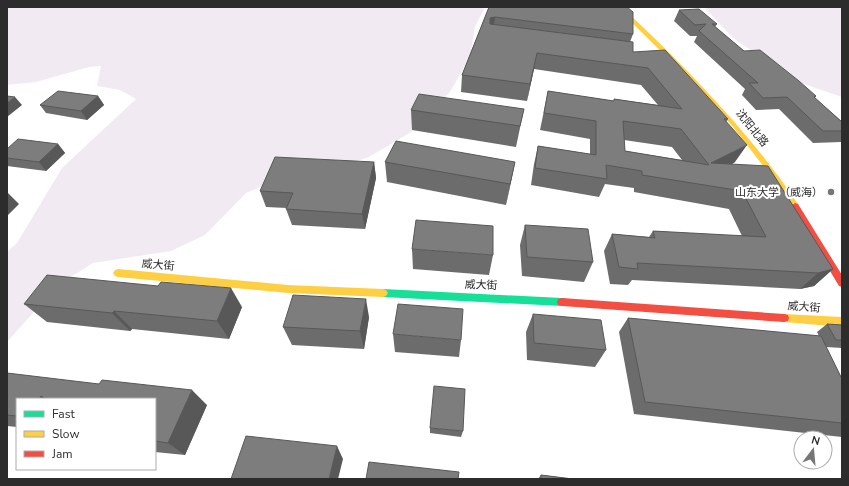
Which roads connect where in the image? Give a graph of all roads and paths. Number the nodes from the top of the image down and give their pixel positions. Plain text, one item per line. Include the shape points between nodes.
1 (619, 7) edge
2 (627, 7) edge
3 (782, 171) dead end
4 (118, 273) dead end
5 (842, 283) edge
6 (842, 322) edge

1 - 5 street, 沈阳北路 via 685,70 779,180
2 - 3 street, 沈阳北路 via 691,67
4 - 6 street, 威大街 via 288,289 504,298

